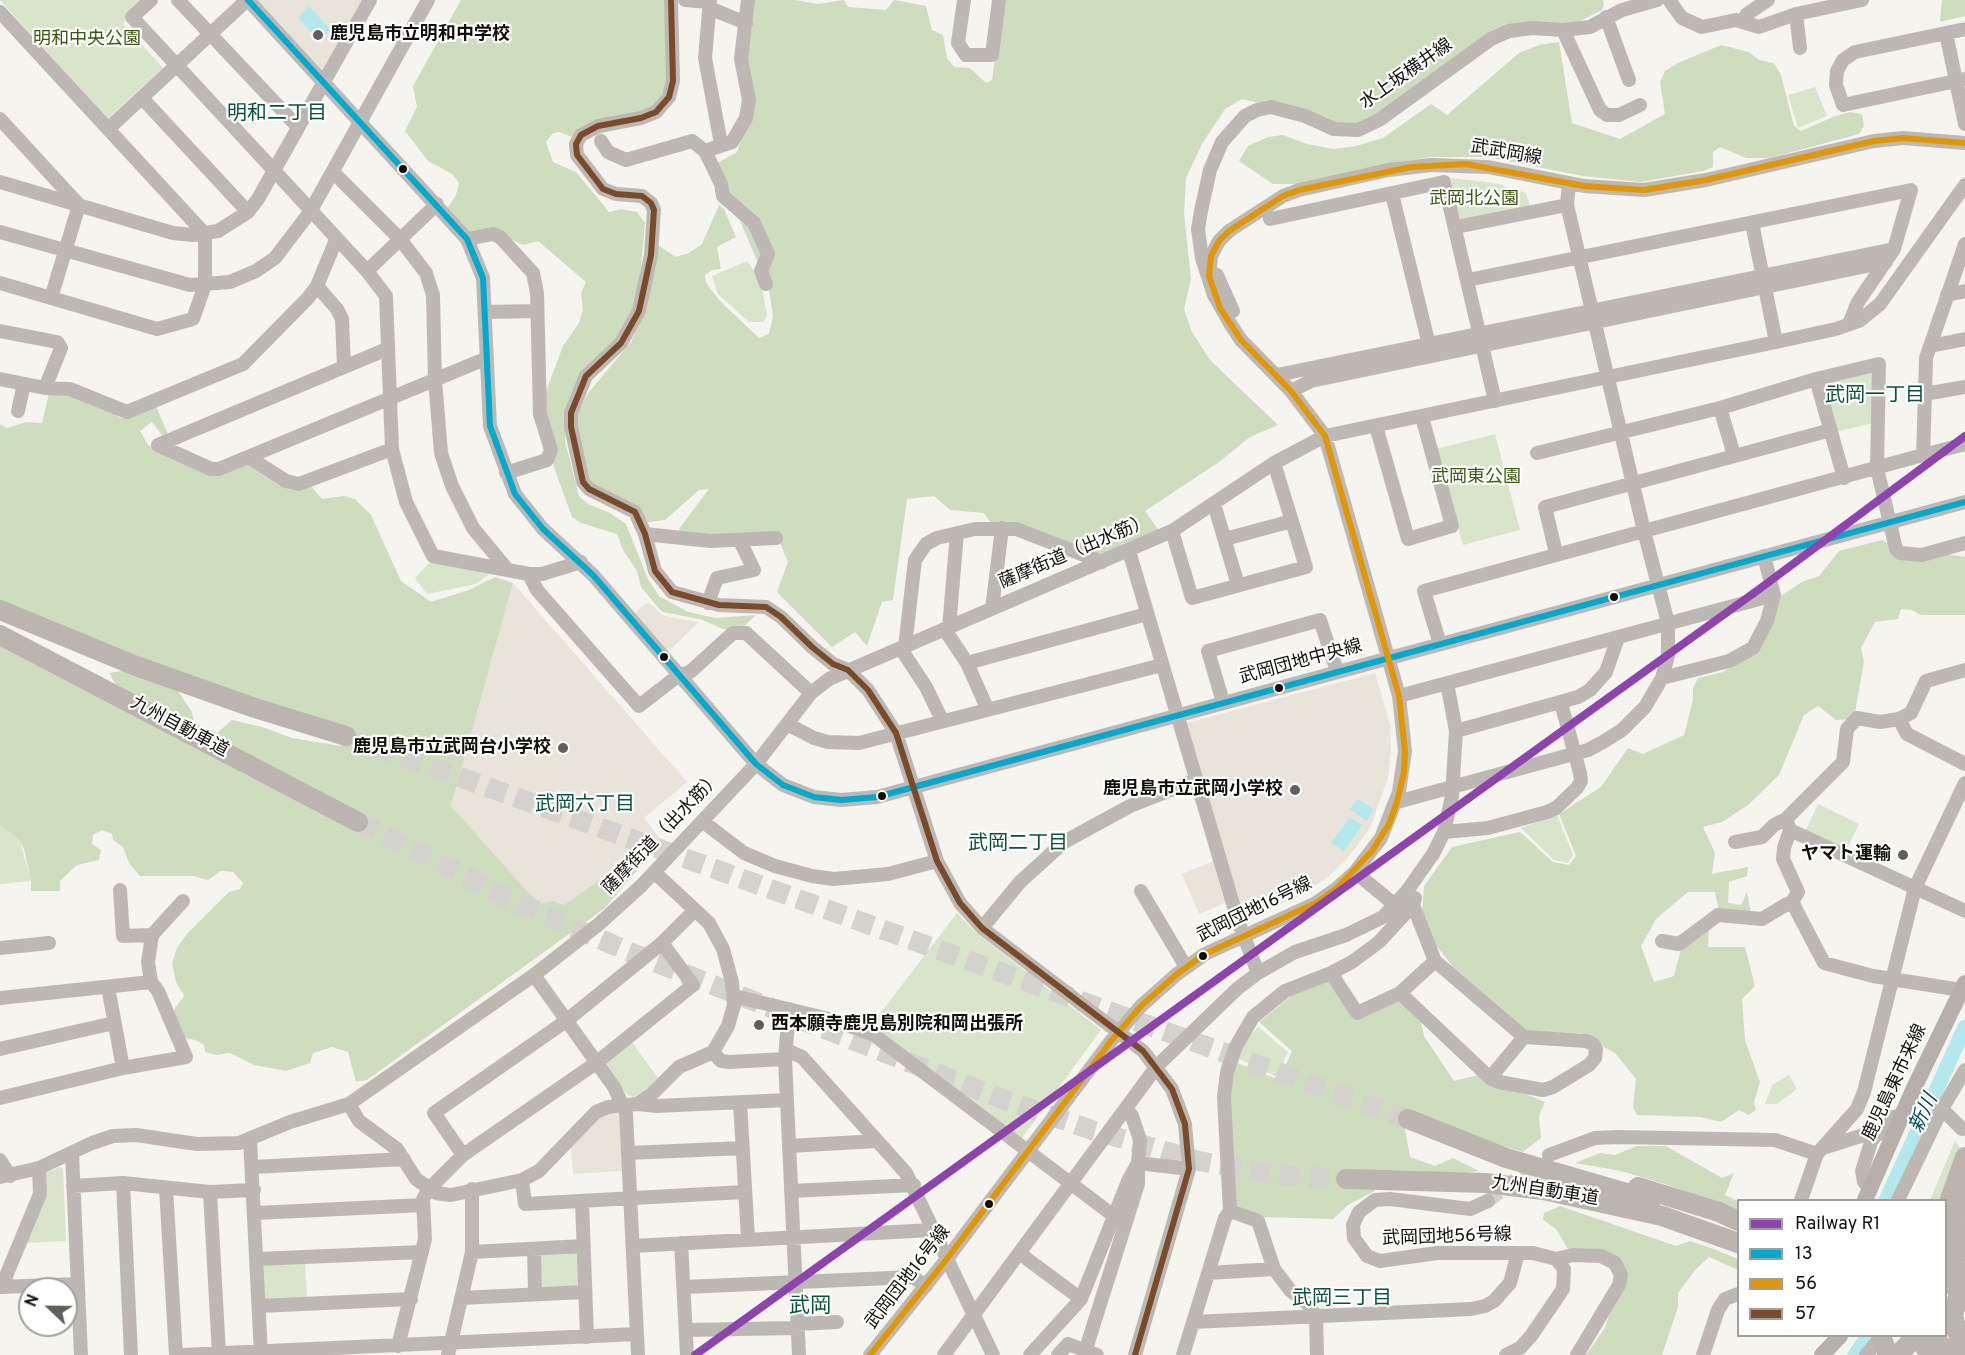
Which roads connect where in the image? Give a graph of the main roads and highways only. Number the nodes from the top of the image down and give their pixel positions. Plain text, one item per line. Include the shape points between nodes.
1 (0, 610) edge
2 (0, 635) edge
3 (346, 736) tunnel mouth
4 (358, 822) tunnel mouth
5 (1963, 986) edge
6 (1408, 1119) tunnel mouth
7 (1965, 1157) edge
8 (1346, 1179) tunnel mouth
9 (1965, 1190) edge
10 (1868, 1195) edge
11 (1947, 1207) edge
12 (1737, 1221) edge
13 (1713, 1227) junction
14 (1965, 1231) edge
15 (1737, 1232) edge
16 (1947, 1241) edge
17 (1737, 1243) edge
18 (1737, 1255) edge
19 (1957, 1279) edge
20 (1947, 1307) edge
21 (1838, 1337) edge
22 (1945, 1337) edge
23 (1918, 1339) edge
24 (1965, 1346) edge
25 (1822, 1355) edge
26 (1898, 1355) edge
27 (1930, 1355) edge
28 (1937, 1355) edge
29 (1955, 1355) edge

1 - 3 highway, 九州自動車道 via 136,666
2 - 4 highway, 九州自動車道
5 - 10 main road, 鹿児島東市来線
6 - 13 highway, 九州自動車道 via 1506,1158
7 - 11 highway
8 - 13 highway, 九州自動車道 via 1485,1183 1578,1196
9 - 16 highway
12 - 13 highway
13 - 15 highway, 九州自動車道
13 - 17 highway, 九州自動車道
13 - 18 highway
14 - 19 highway
19 - 20 highway
19 - 24 highway via 1953,1315
21 - 25 main road
22 - 24 highway
23 - 26 highway
23 - 27 highway
23 - 28 highway
23 - 29 highway, bridge

